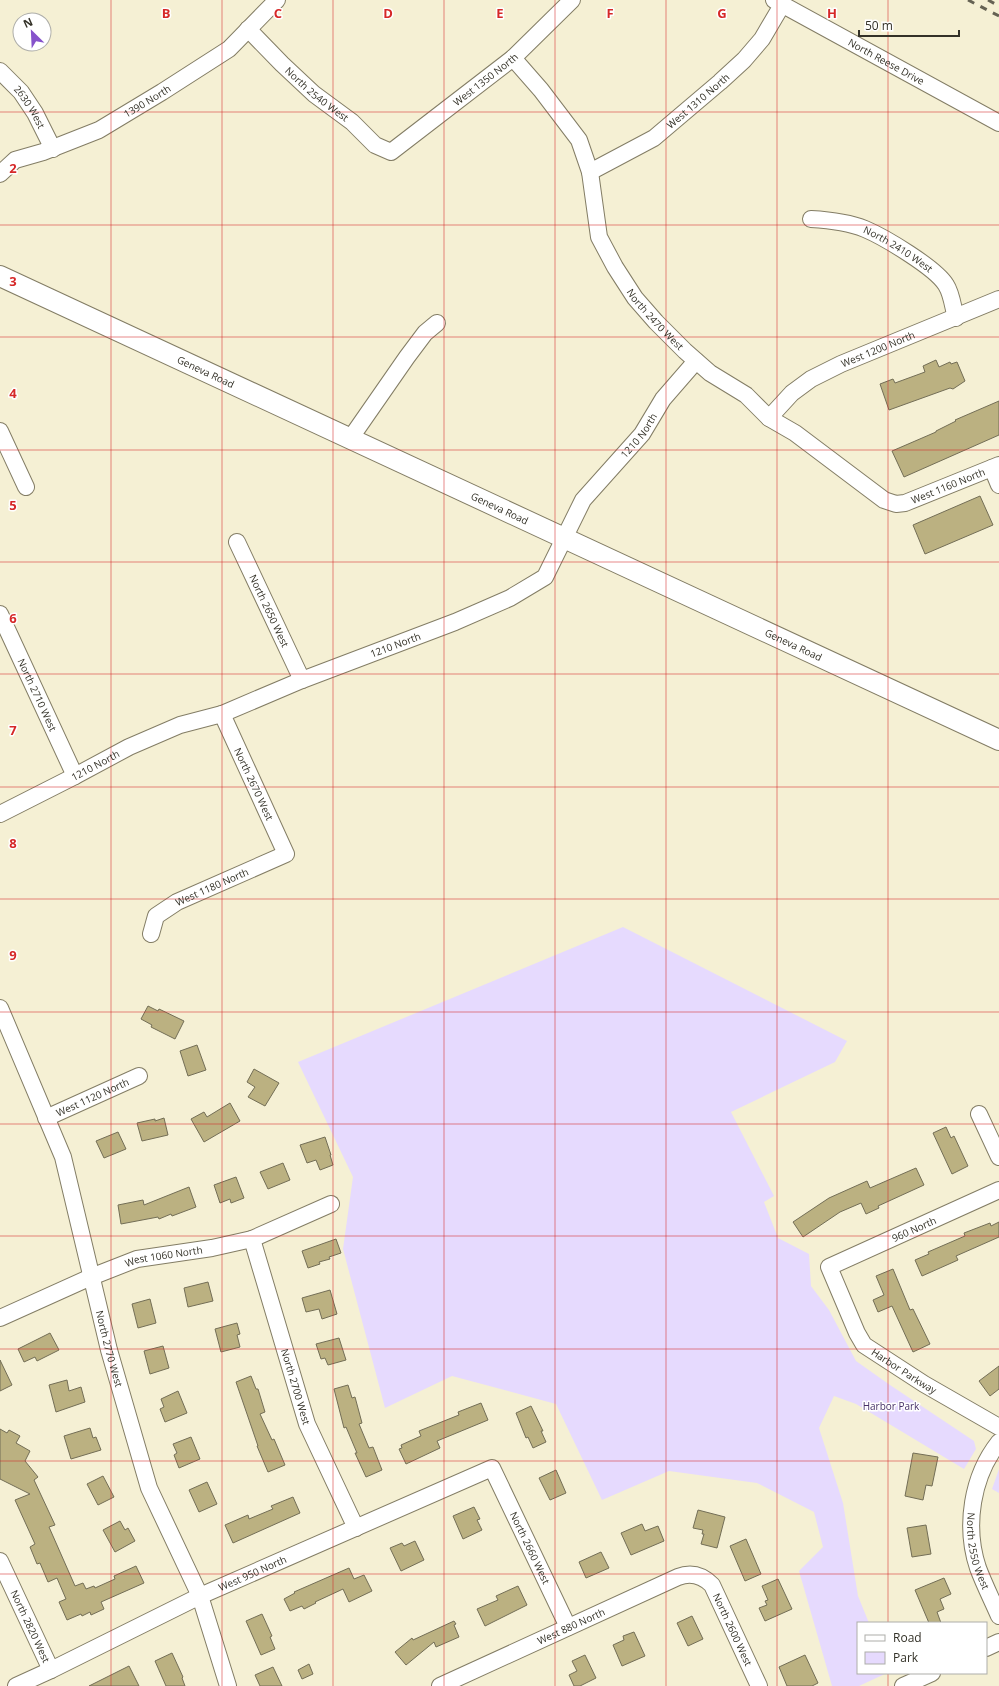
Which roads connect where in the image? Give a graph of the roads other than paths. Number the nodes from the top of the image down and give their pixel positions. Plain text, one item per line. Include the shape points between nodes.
1 (277, 0) edge
2 (572, 0) edge
3 (777, 2) edge
4 (248, 28) junction
5 (513, 58) junction
6 (0, 71) edge
7 (999, 123) edge
8 (53, 148) junction
9 (391, 152) joint
10 (590, 172) junction
11 (0, 174) edge
12 (811, 220) dead end
13 (0, 276) edge
14 (999, 299) edge
15 (956, 318) junction
16 (437, 323) dead end
17 (696, 361) junction
18 (769, 418) junction
19 (0, 431) edge
20 (350, 439) junction
21 (996, 466) edge
22 (999, 485) edge
23 (26, 487) dead end
24 (896, 504) joint
25 (565, 539) junction
26 (237, 542) dead end
27 (0, 614) edge
28 (302, 680) junction
29 (222, 714) junction
30 (999, 740) edge
31 (74, 776) junction
32 (0, 814) edge
33 (286, 854) joint
34 (151, 934) dead end
35 (0, 1008) edge
36 (139, 1076) dead end
37 (979, 1114) dead end
38 (46, 1118) junction
39 (999, 1157) edge
40 (999, 1190) edge
41 (331, 1204) dead end
42 (252, 1239) junction
43 (828, 1267) joint
44 (91, 1276) junction
45 (0, 1318) edge
46 (999, 1427) edge
47 (999, 1442) edge
48 (492, 1468) joint
49 (356, 1528) junction
50 (0, 1561) edge
51 (702, 1577) joint
52 (200, 1596) junction
53 (999, 1616) edge
54 (568, 1628) junction
55 (999, 1642) edge
56 (987, 1648) edge
57 (51, 1670) junction
58 (930, 1674) edge
59 (16, 1686) edge
60 (228, 1686) edge
61 (440, 1686) edge
62 (759, 1686) edge
63 (903, 1686) edge

1 - 4 street, 1390 North
2 - 5 street, West 1350 North
3 - 7 street, North Reese Drive
3 - 10 street, West 1310 North via 762,39 720,82 654,138
4 - 8 street, 1390 North via 229,49 162,92 98,130
4 - 9 street, North 2540 West via 314,94 352,122 375,145
5 - 9 street, West 1350 North
5 - 10 street, North 2470 West via 580,140
6 - 8 street, 2630 West via 21,92
8 - 11 street, 1390 North via 15,160
10 - 17 street, North 2470 West via 598,236 615,267 635,298
12 - 15 street, North 2410 West via 832,220 865,229 929,268 946,285
13 - 20 main road, Geneva Road
14 - 15 street, West 1200 North
15 - 18 street, West 1200 North via 841,364 811,379 792,393
16 - 20 street via 425,333 407,357
17 - 18 street, North 2470 West via 710,373 746,395
17 - 25 street, 1210 North via 663,399 642,434 583,500
18 - 24 street, North 2470 West via 795,433 884,500
19 - 23 street
20 - 25 main road, Geneva Road
21 - 22 street
21 - 24 street, West 1160 North via 905,503
25 - 28 street, 1210 North via 545,577 510,598 455,622
25 - 30 main road, Geneva Road
26 - 28 street, North 2650 West
27 - 31 street, North 2710 West
28 - 29 street, 1210 North
29 - 31 street, 1210 North via 180,725 129,747
29 - 33 street, North 2670 West
31 - 32 street, 1210 North
33 - 34 street, West 1180 North via 177,902 156,916
35 - 38 street, North 2770 West
36 - 38 street, West 1120 North
37 - 39 street
38 - 44 street, North 2770 West via 63,1157
40 - 43 street, 960 North
41 - 42 street, West 1060 North
42 - 44 street, West 1060 North via 212,1248 137,1259
42 - 49 street, North 2700 West via 307,1424
43 - 46 street, Harbor Parkway via 864,1345 924,1384
44 - 45 street, West 1060 North
44 - 52 street, North 2770 West via 109,1350 150,1488
47 - 53 street, North 2550 West via 977,1483 971,1522 978,1568
48 - 49 street, West 950 North
48 - 54 street, North 2660 West
49 - 52 street, West 950 North
50 - 57 street, North 2820 West
51 - 54 street, West 880 North via 689,1574 678,1577
51 - 62 street, North 2600 West via 712,1585
52 - 57 street, West 950 North
52 - 60 street, North 2770 West
54 - 61 street, West 880 North
55 - 56 street
57 - 59 street, West 950 North
58 - 63 street

